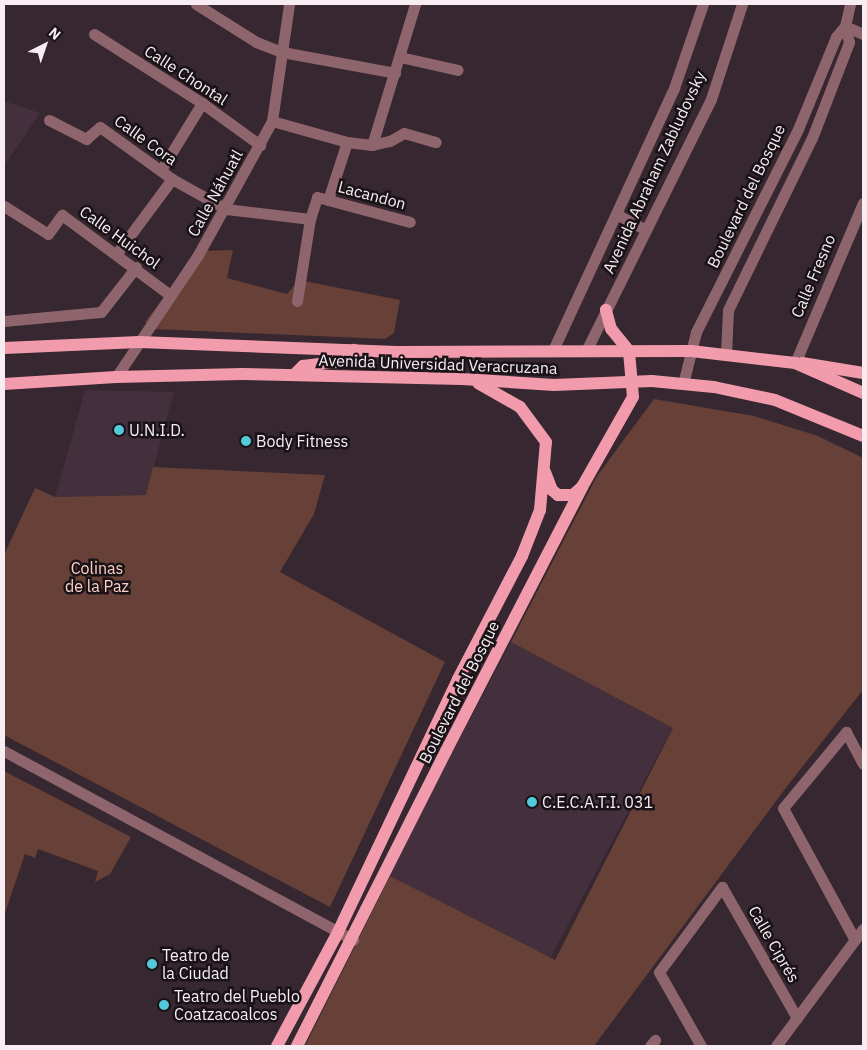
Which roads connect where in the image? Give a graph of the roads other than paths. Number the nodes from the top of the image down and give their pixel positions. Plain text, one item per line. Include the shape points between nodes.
1 (196, 4) edge
2 (290, 4) edge
3 (415, 4) edge
4 (703, 4) edge
5 (742, 4) edge
6 (850, 4) edge
7 (845, 26) junction
8 (94, 34) dead end
9 (863, 34) edge
10 (282, 52) junction
11 (400, 57) junction
12 (458, 70) dead end
13 (395, 73) junction
14 (202, 103) junction
15 (49, 120) dead end
16 (272, 122) junction
17 (347, 142) junction
18 (436, 142) dead end
19 (260, 145) junction
20 (372, 145) junction
21 (161, 170) junction
22 (172, 179) junction
23 (328, 200) junction
24 (863, 203) edge
25 (4, 206) edge
26 (226, 209) junction
27 (616, 214) junction
28 (310, 219) junction
29 (410, 222) dead end
30 (646, 230) junction
31 (117, 253) junction
32 (136, 267) junction
33 (170, 295) junction
34 (297, 301) dead end
35 (710, 303) junction
36 (606, 310) junction
37 (728, 310) junction
38 (4, 321) edge
39 (138, 342) junction
40 (4, 348) edge
41 (354, 350) junction
42 (553, 350) junction
43 (628, 350) junction
44 (586, 351) junction
45 (690, 351) junction
46 (726, 354) junction
47 (795, 363) junction
48 (863, 373) edge
49 (294, 376) junction
50 (116, 377) junction
51 (472, 380) junction
52 (633, 382) junction
53 (4, 384) edge
54 (683, 384) junction
55 (863, 393) edge
56 (863, 436) edge
57 (545, 472) junction
58 (582, 487) junction
59 (4, 751) edge
60 (863, 764) edge
61 (863, 929) edge
62 (338, 932) junction
63 (353, 940) junction
64 (855, 940) junction
65 (797, 1018) junction
66 (277, 1046) edge
67 (297, 1046) edge
68 (701, 1046) edge
69 (776, 1046) edge

1 - 10 street via 256,42
2 - 10 street, Calle Náhuatl
3 - 11 street
4 - 27 street, Avenida Abraham Zabludovsky via 674,88
5 - 30 street, Avenida Abraham Zabludovsky via 711,99
6 - 7 street, Boulevard del Bosque
7 - 9 street
7 - 35 street, Boulevard del Bosque via 836,37 798,129
7 - 37 street, Boulevard del Bosque via 849,42 812,138
8 - 14 street, Calle Chontal
10 - 13 street
10 - 16 street, Calle Náhuatl
11 - 12 street
11 - 13 street
13 - 20 street
14 - 19 street, Calle Chontal
14 - 21 street
15 - 21 street, Calle Cora via 86,139 100,127
16 - 17 street
16 - 19 street, Calle Náhuatl
17 - 20 street
17 - 23 street
18 - 20 street via 404,133 390,141
19 - 26 street, Calle Náhuatl
21 - 22 street, Calle Cora
22 - 26 street, Calle Cora
22 - 31 street
23 - 28 street, Lacandon via 317,198
23 - 29 street, Lacandon
24 - 47 street, Calle Fresno
25 - 31 street, Calle Huichol via 48,234 62,215
26 - 28 street
26 - 33 street, Calle Náhuatl
27 - 30 street
27 - 42 street, Avenida Abraham Zabludovsky
28 - 34 street
30 - 36 street, Avenida Abraham Zabludovsky
31 - 32 street, Calle Huichol
32 - 33 street, Calle Huichol
32 - 38 street via 101,312
33 - 39 street, Calle Náhuatl
35 - 37 street
35 - 45 street, Boulevard del Bosque
36 - 43 main road via 611,329
36 - 44 street, Avenida Abraham Zabludovsky
37 - 46 street, Boulevard del Bosque
39 - 40 main road, Avenida Universidad Veracruzana
39 - 41 main road, Avenida Universidad Veracruzana
39 - 50 street, Calle Náhuatl
41 - 42 main road, Avenida Universidad Veracruzana
41 - 49 main road via 344,361 303,366
42 - 44 main road, Avenida Universidad Veracruzana
43 - 44 main road, Avenida Universidad Veracruzana
43 - 45 main road, Avenida Universidad Veracruzana
43 - 52 main road, Boulevard del Bosque
45 - 46 main road, Avenida Universidad Veracruzana
45 - 54 street, Boulevard del Bosque
46 - 47 main road, Avenida Universidad Veracruzana
47 - 48 main road via 837,366
47 - 55 main road, Avenida Universidad Veracruzana
49 - 50 main road, Avenida Universidad Veracruzana
49 - 51 main road, Avenida Universidad Veracruzana
50 - 53 main road, Avenida Universidad Veracruzana
51 - 52 main road, Avenida Universidad Veracruzana via 554,385
51 - 57 main road, Boulevard del Bosque via 506,396 535,423 546,442
52 - 54 main road, Avenida Universidad Veracruzana
52 - 58 main road, Boulevard del Bosque via 633,397
54 - 56 main road, Avenida Universidad Veracruzana via 774,400
57 - 58 main road via 552,490 558,495 572,495
57 - 62 main road, Boulevard del Bosque via 540,510 522,556 464,667
58 - 63 main road, Boulevard del Bosque
59 - 62 street
60 - 64 street via 846,732 784,808
61 - 64 street
62 - 63 street
62 - 66 main road, Boulevard del Bosque
63 - 67 main road, Boulevard del Bosque
64 - 65 street
65 - 68 street, Calle Ciprés via 722,887 659,972
65 - 69 street

